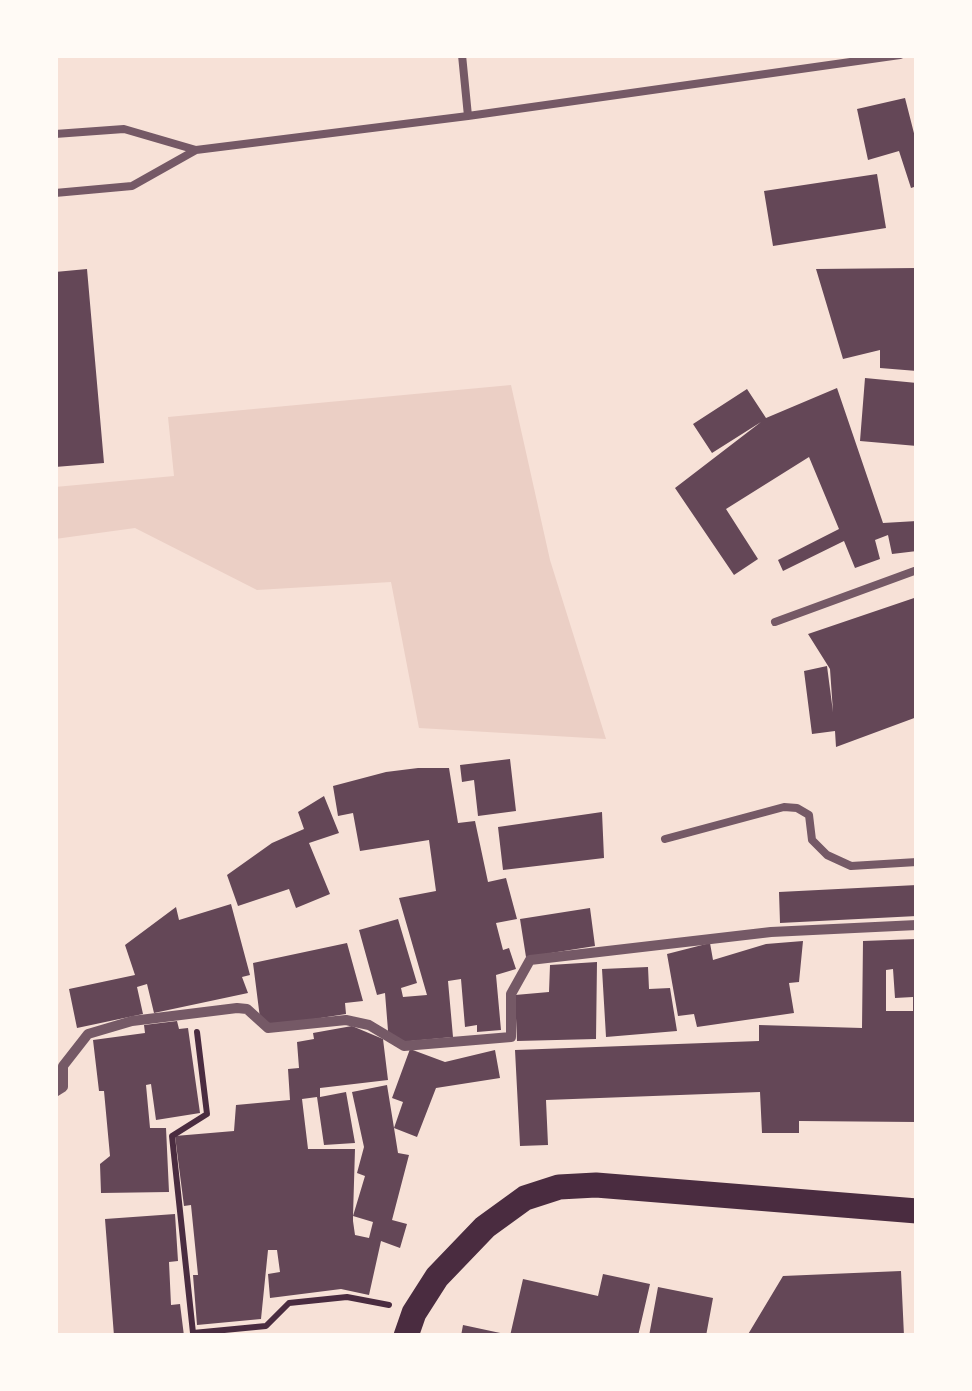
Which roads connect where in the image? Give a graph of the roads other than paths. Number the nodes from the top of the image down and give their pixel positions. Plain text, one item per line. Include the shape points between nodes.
1 (462, 55) edge
2 (900, 55) edge
3 (468, 116) junction
4 (55, 134) edge
5 (196, 150) junction
6 (55, 193) edge
7 (917, 570) edge
8 (774, 622) dead end
9 (665, 839) dead end
10 (917, 862) edge
11 (917, 925) edge
12 (55, 1092) edge
13 (917, 1211) edge
14 (410, 1324) edge

1 - 3 lane
2 - 3 lane
3 - 5 lane
4 - 5 lane via 124,129
5 - 6 lane via 132,186
7 - 8 lane
9 - 10 lane via 798,808 809,815 812,840 851,866
11 - 12 street via 770,932 530,960 512,994 511,1037 404,1046 346,1020 268,1028 247,1009 132,1021 88,1034 63,1066 63,1087
13 - 14 main road via 559,1187 525,1198 484,1227 437,1277

